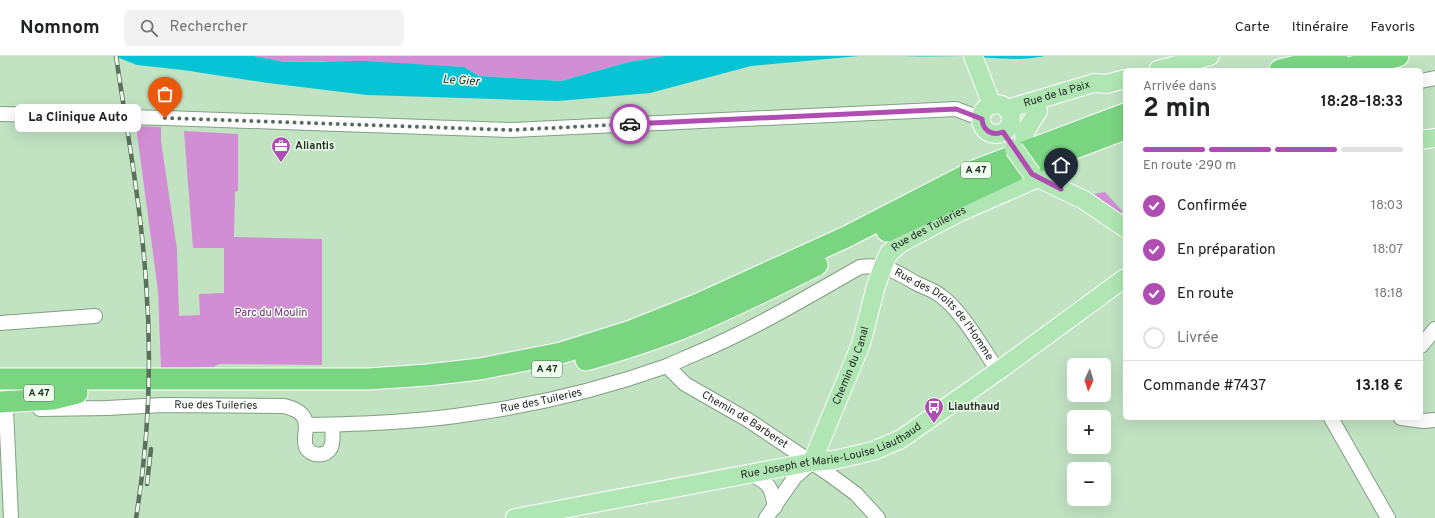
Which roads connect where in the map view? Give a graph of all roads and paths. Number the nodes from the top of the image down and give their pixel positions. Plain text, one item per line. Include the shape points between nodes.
1 (973, 56) edge
2 (1210, 56) edge
3 (1337, 56) edge
4 (1398, 56) edge
5 (1165, 68) edge
6 (1288, 68) edge
7 (1348, 68) edge
8 (1435, 78) edge
9 (1123, 80) edge
10 (1423, 81) edge
11 (1106, 84) junction
12 (1038, 111) junction
13 (0, 114) edge
14 (1123, 115) edge
15 (1004, 124) junction
16 (1123, 130) edge
17 (1435, 138) edge
18 (1423, 140) edge
19 (1034, 174) junction
20 (1123, 227) edge
21 (883, 266) junction
22 (1123, 279) edge
23 (95, 316) dead end
24 (0, 323) edge
25 (1435, 329) edge
26 (1423, 344) edge
27 (667, 366) junction
28 (0, 371) edge
29 (998, 371) junction
30 (130, 378) junction
31 (0, 379) edge
32 (2, 403) edge
33 (1334, 420) edge
34 (1416, 420) edge
35 (1435, 420) edge
36 (307, 425) junction
37 (332, 425) junction
38 (812, 462) junction
39 (751, 474) junction
40 (770, 513) edge
41 (11, 518) edge
42 (515, 518) edge
43 (878, 518) edge
44 (1388, 518) edge

1 - 15 main road
2 - 5 main road
3 - 6 highway
4 - 7 highway
8 - 10 street
9 - 11 main road, Rue de la Paix
11 - 12 main road, Rue de la Paix via 1096,91
11 - 15 main road, Rue de la Paix via 1094,83
12 - 15 main road, Rue de la Paix
12 - 15 main road via 1024,133
13 - 15 street via 512,130 956,109
14 - 30 highway, A 47 via 976,170 846,237 696,306 631,332 561,353 480,369 368,379
15 - 19 main road, bridge
16 - 32 highway, A 47 via 980,186 757,295 689,325 628,348 579,362 528,374 426,387 367,391 77,393 53,399
17 - 18 main road
19 - 20 main road via 1084,200
19 - 21 main road, Rue des Tuileries via 901,243 889,253
21 - 27 street, Rue des Tuileries via 860,267 725,341
21 - 29 street, Rue des Droits de l'Homme via 941,296 958,312
21 - 38 main road, Chemin du Canal via 861,344
22 - 29 main road, Rue Joseph et Marie-Louise Liauthaud
23 - 24 street
25 - 26 street
27 - 37 street, Rue des Tuileries via 527,404 415,420
27 - 38 street, Chemin de Barberet via 685,384 748,420
28 - 30 highway
29 - 38 main road, Rue Joseph et Marie-Louise Liauthaud via 901,439 873,451
30 - 31 highway, A 47
32 - 36 street, Rue des Tuileries via 107,408 163,405 284,406 295,409 303,416
32 - 41 street
33 - 44 street
34 - 35 street
36 - 37 street, Rue des Tuileries
36 - 37 street via 305,444 310,452 318,455 327,452 332,445
38 - 39 main road, Rue Joseph et Marie-Louise Liauthaud
38 - 40 street via 795,477
38 - 43 street, Chemin de Barberet via 856,494
39 - 40 street via 765,481 771,490
39 - 42 main road, Rue Joseph et Marie-Louise Liauthaud

